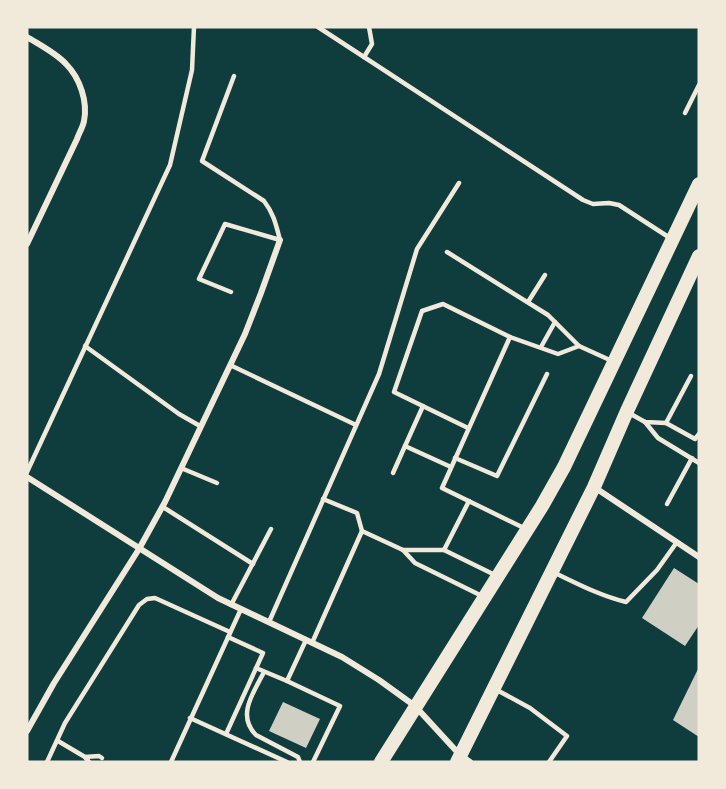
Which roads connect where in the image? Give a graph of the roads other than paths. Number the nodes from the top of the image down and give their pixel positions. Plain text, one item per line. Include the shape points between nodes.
1 (194, 27) edge
2 (318, 27) edge
3 (369, 27) edge
4 (27, 37) edge
5 (364, 57) junction
6 (234, 76) dead end
7 (699, 85) edge
8 (697, 94) edge
9 (685, 113) dead end
10 (459, 183) dead end
11 (699, 184) edge
12 (280, 240) junction
13 (673, 240) junction
14 (27, 244) edge
15 (447, 252) dead end
16 (698, 263) edge
17 (545, 275) dead end
18 (231, 292) dead end
19 (528, 302) junction
20 (555, 322) junction
21 (510, 336) junction
22 (85, 346) junction
23 (579, 346) junction
24 (541, 347) junction
25 (615, 362) junction
26 (230, 365) junction
27 (547, 374) dead end
28 (691, 376) dead end
29 (423, 406) junction
30 (627, 411) junction
31 (645, 422) junction
32 (666, 423) junction
33 (356, 425) junction
34 (200, 426) junction
35 (468, 428) junction
36 (699, 434) edge
37 (405, 446) junction
38 (455, 458) junction
39 (692, 458) junction
40 (699, 463) edge
41 (451, 467) junction
42 (181, 468) junction
43 (27, 472) edge
44 (393, 473) dead end
45 (27, 477) edge
46 (217, 483) dead end
47 (594, 487) junction
48 (323, 499) junction
49 (469, 501) junction
50 (667, 504) dead end
51 (163, 507) junction
52 (271, 529) dead end
53 (527, 530) junction
54 (362, 531) junction
55 (677, 542) junction
56 (140, 549) junction
57 (403, 550) junction
58 (444, 550) junction
59 (699, 557) edge
60 (253, 564) junction
61 (551, 572) junction
62 (498, 576) junction
63 (485, 597) junction
64 (231, 605) junction
65 (241, 609) junction
66 (269, 622) junction
67 (229, 635) junction
68 (309, 641) junction
69 (256, 668) junction
70 (264, 672) junction
71 (287, 681) junction
72 (493, 688) junction
73 (415, 706) junction
74 (190, 718) junction
75 (27, 731) edge
76 (226, 734) junction
77 (58, 741) junction
78 (102, 758) dead end
79 (87, 759) edge
80 (462, 760) edge
81 (47, 762) edge
82 (171, 762) edge
83 (287, 762) edge
84 (300, 762) edge
85 (313, 762) edge
86 (381, 762) edge
87 (549, 762) edge

1 - 22 lane via 192,70 170,165
2 - 5 lane
3 - 5 lane via 372,44
4 - 14 street via 67,64 81,87 85,110 84,123
5 - 13 lane via 583,200 619,205
6 - 12 lane via 202,161 264,201 275,219
7 - 8 lane
8 - 9 lane
10 - 33 lane via 417,249 379,374
11 - 13 highway
12 - 18 lane via 225,224 200,279
12 - 26 street
13 - 25 highway
15 - 19 lane
16 - 30 highway
17 - 19 lane
19 - 20 lane
20 - 23 lane
20 - 24 lane
21 - 24 lane
21 - 29 lane via 443,304 422,311 394,392
21 - 35 lane
22 - 34 lane
22 - 43 lane
23 - 24 lane via 558,354
23 - 25 lane
25 - 53 highway via 564,467
26 - 33 lane
26 - 34 street
27 - 38 lane via 497,476
28 - 32 lane
29 - 35 lane
29 - 37 lane
30 - 31 lane
30 - 47 highway
31 - 32 lane
31 - 39 lane via 658,438
32 - 36 lane via 696,440
33 - 48 lane
34 - 42 street
35 - 38 lane
37 - 41 lane
37 - 44 lane
38 - 41 lane
39 - 40 lane
39 - 50 lane
41 - 49 lane via 442,488
42 - 46 lane
42 - 51 street
45 - 56 street
47 - 55 street
47 - 61 highway
48 - 54 lane via 357,513
48 - 66 lane
49 - 53 lane
49 - 58 lane
51 - 56 street
51 - 60 lane
52 - 60 lane
53 - 62 highway
54 - 57 lane
54 - 68 lane
55 - 59 street
55 - 61 lane via 626,602
56 - 64 street
56 - 75 street
57 - 58 lane
57 - 63 lane via 415,563
58 - 62 lane
60 - 64 lane
61 - 72 highway
62 - 63 highway
63 - 73 highway
64 - 65 street
65 - 66 street
65 - 67 lane
66 - 68 street
67 - 69 lane via 263,653
67 - 74 lane
67 - 77 lane via 155,598 147,599 139,605 65,723
68 - 71 lane
68 - 73 street via 342,657
69 - 70 lane
69 - 76 lane
70 - 71 lane
70 - 84 lane via 246,712 250,730 298,757
71 - 85 lane via 340,706
72 - 80 highway
72 - 87 lane via 531,708 567,736
73 - 80 street
73 - 86 highway
74 - 76 lane
74 - 82 lane
76 - 83 lane
77 - 79 lane
77 - 81 lane
78 - 79 lane

